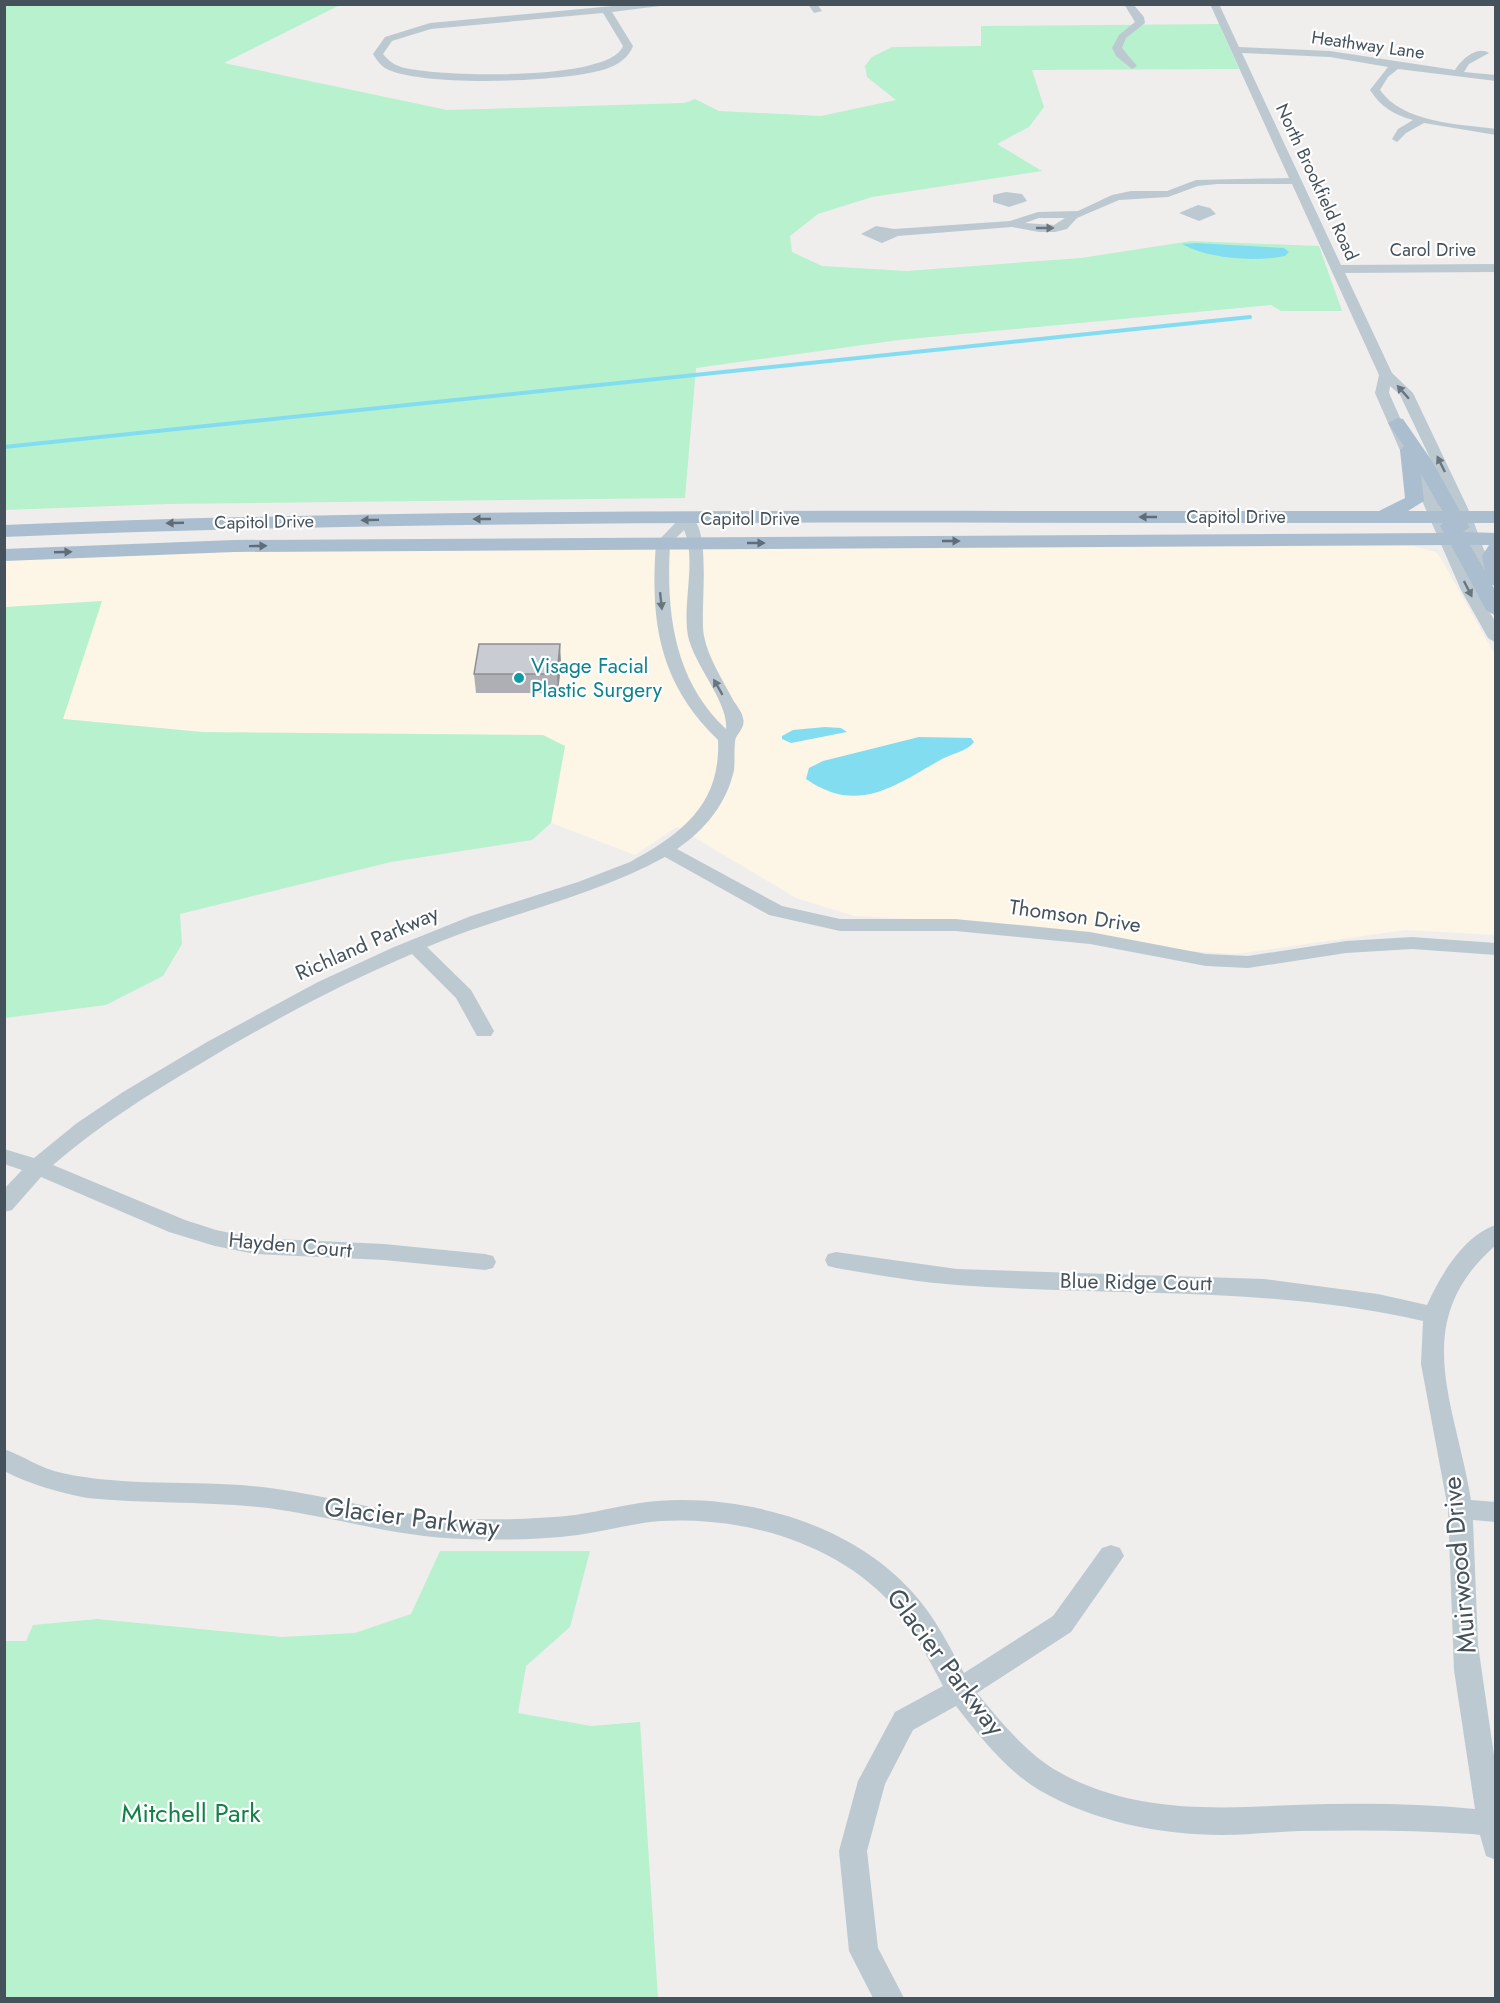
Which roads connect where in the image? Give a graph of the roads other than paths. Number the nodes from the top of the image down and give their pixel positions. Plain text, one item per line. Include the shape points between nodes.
1 (672, 4) edge
2 (1128, 4) edge
3 (1214, 4) edge
4 (606, 11) junction
5 (1235, 50) junction
6 (1485, 53) dead end
7 (1396, 65) junction
8 (1132, 66) dead end
9 (1458, 74) junction
10 (1496, 78) edge
11 (1423, 119) junction
12 (1496, 132) edge
13 (1396, 139) dead end
14 (1154, 181) dead end
15 (1297, 183) junction
16 (1168, 187) junction
17 (1131, 194) junction
18 (1017, 203) dead end
19 (1190, 209) dead end
20 (1073, 214) junction
21 (1034, 216) junction
22 (1011, 224) junction
23 (893, 233) dead end
24 (1496, 268) edge
25 (1335, 269) junction
26 (1386, 375) junction
27 (1397, 423) junction
28 (1409, 450) junction
29 (1380, 517) junction
30 (1496, 517) edge
31 (1453, 526) junction
32 (693, 530) junction
33 (4, 531) edge
34 (1496, 538) edge
35 (663, 543) junction
36 (330, 545) junction
37 (1496, 549) edge
38 (4, 555) edge
39 (1496, 580) edge
40 (1496, 610) edge
41 (696, 636) junction
42 (666, 637) junction
43 (1496, 638) edge
44 (726, 738) junction
45 (663, 849) junction
46 (416, 947) junction
47 (1496, 949) edge
48 (484, 1031) dead end
49 (4, 1156) edge
50 (38, 1167) junction
51 (4, 1203) edge
52 (1496, 1233) edge
53 (836, 1260) dead end
54 (485, 1262) dead end
55 (1435, 1315) junction
56 (4, 1460) edge
57 (1460, 1509) junction
58 (1496, 1512) edge
59 (1111, 1556) dead end
60 (960, 1690) junction
61 (1494, 1831) edge
62 (889, 1998) edge

1 - 4 street
2 - 8 street via 1140,23 1122,37 1117,48
3 - 5 street, North Brookfield Road
4 - 4 street via 628,46 617,60 593,70 556,75 436,76 387,65 378,54 388,39 410,30
5 - 7 street, Heathway Lane via 1330,54
5 - 15 street, North Brookfield Road
6 - 9 street via 1465,62
7 - 9 street, Heathway Lane
7 - 11 street via 1377,83 1377,96 1393,108
9 - 10 street, Heathway Lane
11 - 12 street
11 - 13 street
14 - 17 street via 1137,186
15 - 16 street via 1196,183
15 - 25 street, North Brookfield Road
16 - 17 street
16 - 19 street
17 - 20 street
18 - 21 street
20 - 21 street
22 -> 20 street via 1058,228 1071,221
21 - 22 street
22 - 23 street
24 - 25 street, Carol Drive
25 - 26 street, North Brookfield Road
26 - 27 street, North Brookfield Road via 1382,393
31 -> 26 street, North Brookfield Road via 1406,393
27 - 28 street, North Brookfield Road
27 - 31 main road via 1418,448
28 - 29 main road via 1415,501
28 - 31 street, North Brookfield Road
29 - 31 main road, Capitol Drive
29 -> 32 main road, Capitol Drive via 1092,517 915,526
30 - 31 main road, Capitol Drive
32 -> 31 main road, Capitol Drive via 1088,540
31 - 34 main road, Capitol Drive
31 - 39 street, North Brookfield Road
31 - 40 main road
31 -> 43 street, North Brookfield Road via 1468,590
32 -> 33 main road, Capitol Drive via 198,523
32 - 35 main road, Capitol Drive
32 - 36 main road via 418,537
32 - 41 street, Richland Parkway
35 - 36 main road, Capitol Drive
35 -> 42 street via 659,583
38 -> 36 main road, Capitol Drive
37 - 39 main road via 1492,556
41 - 42 street
44 -> 41 street, Richland Parkway via 734,730 735,718
42 - 44 street via 672,667 687,694 712,727
44 - 45 street, Richland Parkway via 728,764 718,795 696,823
45 - 46 street, Richland Parkway via 622,871
45 - 47 street, Thomson Drive via 776,911 840,925 955,925 1090,938 1206,960 1248,962 1346,947 1412,942
46 - 48 street via 464,994
46 - 50 street, Richland Parkway via 309,994 221,1042 95,1120
49 - 50 street, Hayden Court
50 - 51 street, Richland Parkway
50 - 54 street, Hayden Court via 177,1226 225,1240 288,1249 384,1252
52 - 55 street, Muirwood Drive via 1471,1252
53 - 55 street, Blue Ridge Court via 974,1278 1257,1287 1395,1304
55 - 57 street, Muirwood Drive via 1435,1379
56 - 60 street, Glacier Parkway via 62,1483 267,1498 402,1522 486,1530 577,1524 687,1510 749,1517 807,1532 889,1583 921,1621
57 - 58 street
57 - 61 street, Muirwood Drive via 1470,1695
59 - 60 street via 1062,1624
60 - 61 street, Glacier Parkway via 1007,1745 1045,1779 1127,1811 1180,1821 1444,1818
60 - 62 street via 904,1721 872,1781 853,1851 864,1951

